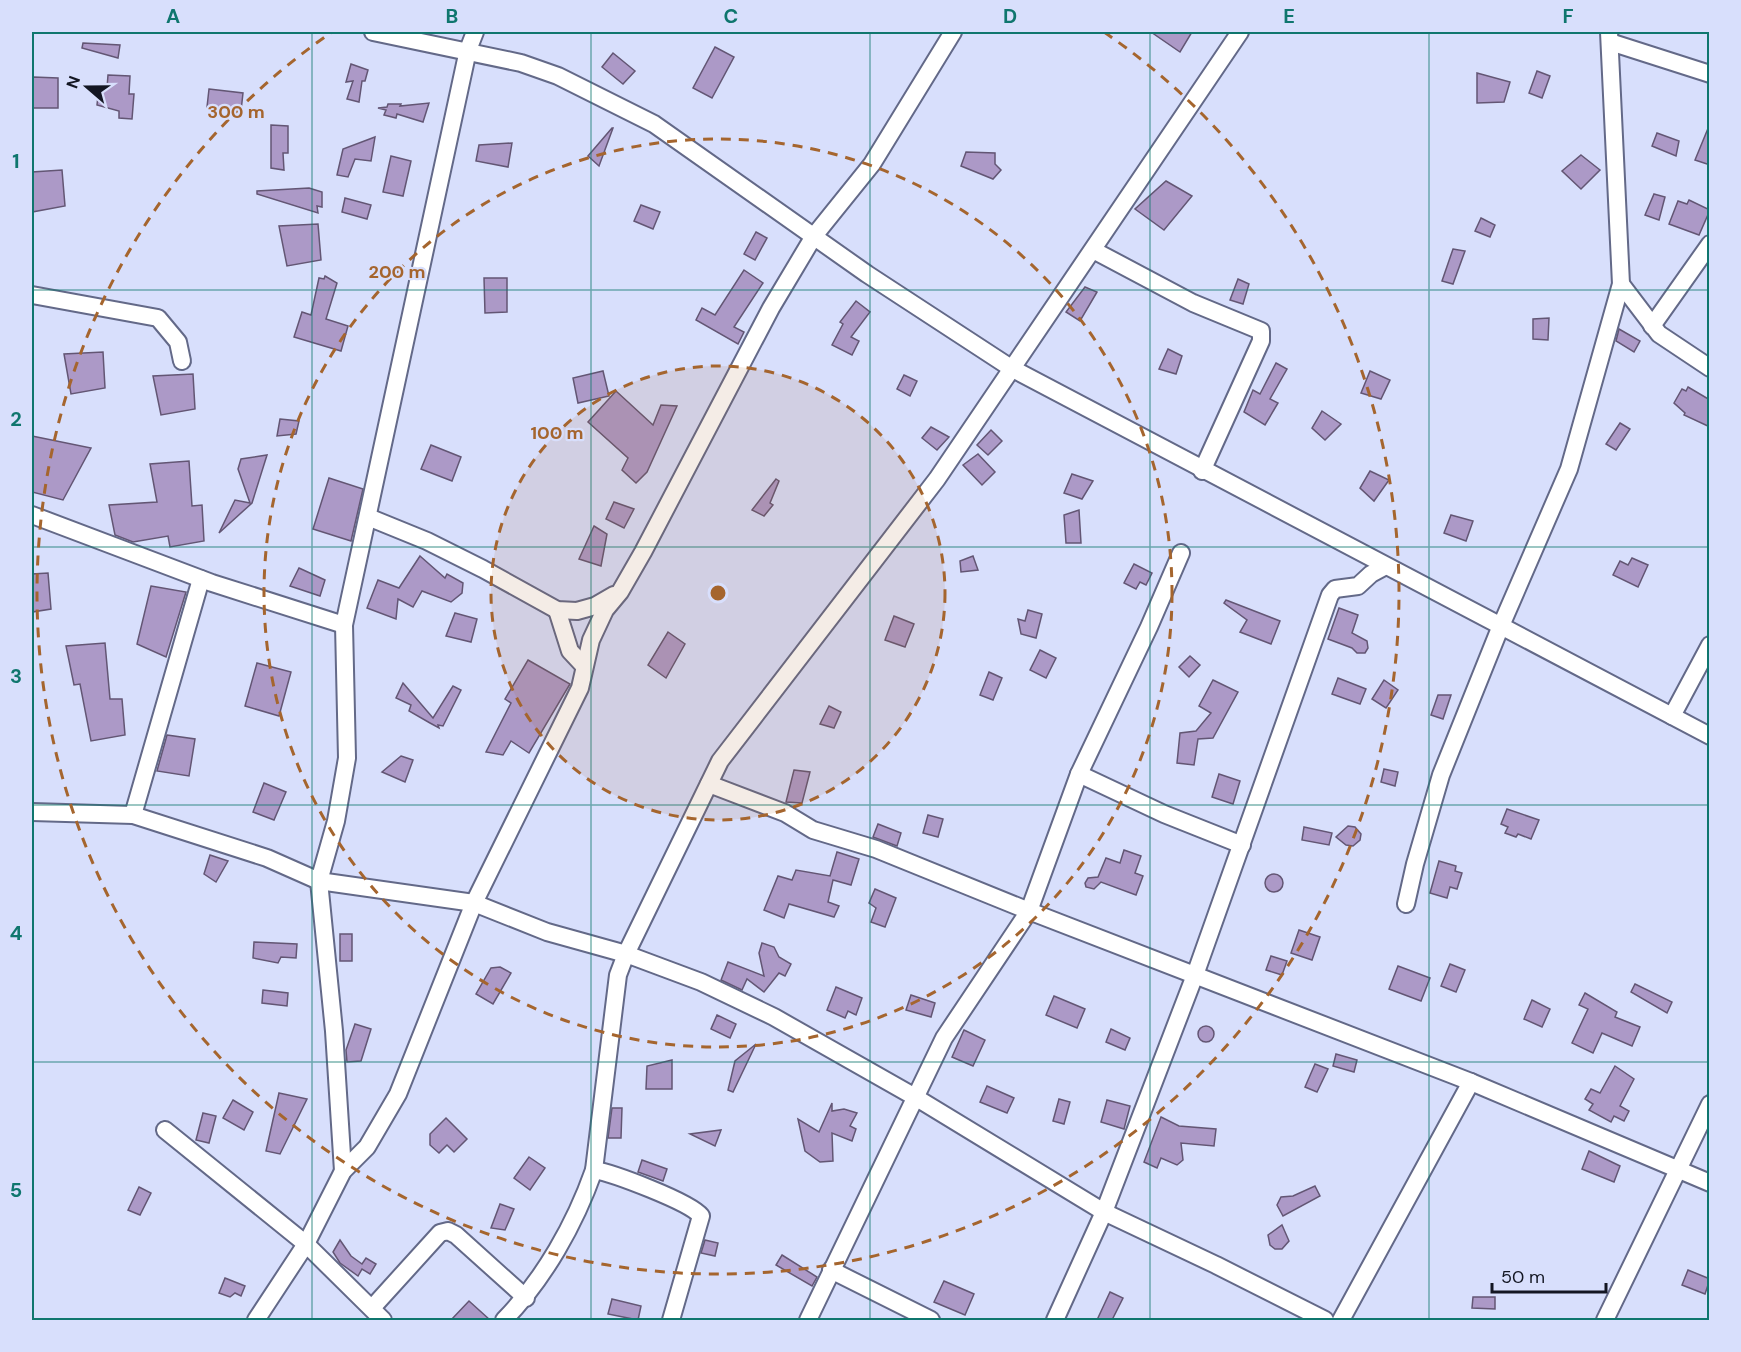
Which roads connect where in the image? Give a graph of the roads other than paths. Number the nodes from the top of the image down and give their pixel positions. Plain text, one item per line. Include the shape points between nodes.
1 (373, 32) edge
2 (475, 32) edge
3 (953, 32) edge
4 (1240, 32) edge
5 (1609, 37) edge
6 (468, 50) junction
7 (1710, 74) edge
8 (814, 236) junction
9 (1710, 244) edge
10 (1093, 250) junction
11 (1621, 284) junction
12 (32, 295) edge
13 (1652, 326) junction
14 (182, 361) dead end
15 (1011, 368) junction
16 (1710, 368) edge
17 (1202, 471) junction
18 (32, 515) edge
19 (368, 517) junction
20 (1181, 553) dead end
21 (1384, 567) junction
22 (201, 579) junction
23 (620, 592) junction
24 (557, 610) junction
25 (344, 625) junction
26 (1500, 628) junction
27 (1710, 645) edge
28 (584, 666) junction
29 (1672, 716) junction
30 (1710, 736) edge
31 (1079, 774) junction
32 (709, 784) junction
33 (32, 813) edge
34 (134, 814) junction
35 (1242, 845) junction
36 (319, 881) junction
37 (474, 903) junction
38 (1406, 904) dead end
39 (1029, 912) junction
40 (626, 954) junction
41 (1195, 975) junction
42 (1471, 1082) junction
43 (915, 1097) junction
44 (1710, 1104) edge
45 (165, 1130) dead end
46 (594, 1170) junction
47 (343, 1171) junction
48 (1677, 1172) junction
49 (1710, 1183) edge
50 (1104, 1212) junction
51 (306, 1245) junction
52 (831, 1270) junction
53 (526, 1298) junction
54 (377, 1314) edge
55 (256, 1320) edge
56 (504, 1320) edge
57 (671, 1320) edge
58 (808, 1320) edge
59 (931, 1320) edge
60 (1055, 1320) edge
61 (1325, 1320) edge
62 (1341, 1320) edge
63 (1605, 1320) edge

1 - 6 street
2 - 6 street
3 - 8 street via 872,164
4 - 10 street
5 - 7 street
5 - 11 street
6 - 8 street via 558,76 654,124
6 - 19 street
8 - 15 street via 919,310
8 - 23 street via 771,308
9 - 13 street
10 - 15 street
10 - 17 street via 1192,303 1261,331 1261,341
11 - 13 street
11 - 26 street via 1569,469
12 - 14 street via 158,318 178,342
13 - 16 street via 1671,344
15 - 17 street
15 - 32 street via 937,479 720,761
17 - 21 street
18 - 22 street
19 - 24 street via 427,541
19 - 25 street
20 - 31 street
21 - 26 street
21 - 35 street via 1359,586 1335,589 1330,594
22 - 25 street
22 - 34 street
23 - 24 street via 595,606 577,611
23 - 28 street via 605,610
24 - 28 street via 567,645
25 - 36 street via 347,758 336,821
26 - 29 street
26 - 38 street via 1442,776
27 - 29 street
28 - 37 street via 580,688
29 - 30 street
31 - 35 street
31 - 39 street
32 - 39 street via 785,813 813,830 876,849
32 - 40 street
33 - 34 street
34 - 36 street via 267,858
35 - 41 street
36 - 37 street
36 - 47 street
37 - 40 street via 548,932
37 - 47 street via 398,1094 367,1147
39 - 41 street
39 - 43 street via 944,1038
40 - 43 street via 701,982 774,1017
40 - 46 street via 618,975
41 - 42 street
41 - 50 street
42 - 48 street
42 - 62 street
43 - 50 street
43 - 52 street
44 - 48 street
45 - 51 street
46 - 53 street via 584,1198
46 - 57 street via 667,1197 701,1216
47 - 51 street
48 - 49 street
48 - 63 street
50 - 60 street
50 - 61 street
51 - 54 street
51 - 55 street
52 - 58 street
52 - 59 street
53 - 54 street via 448,1231 440,1233
53 - 56 street

